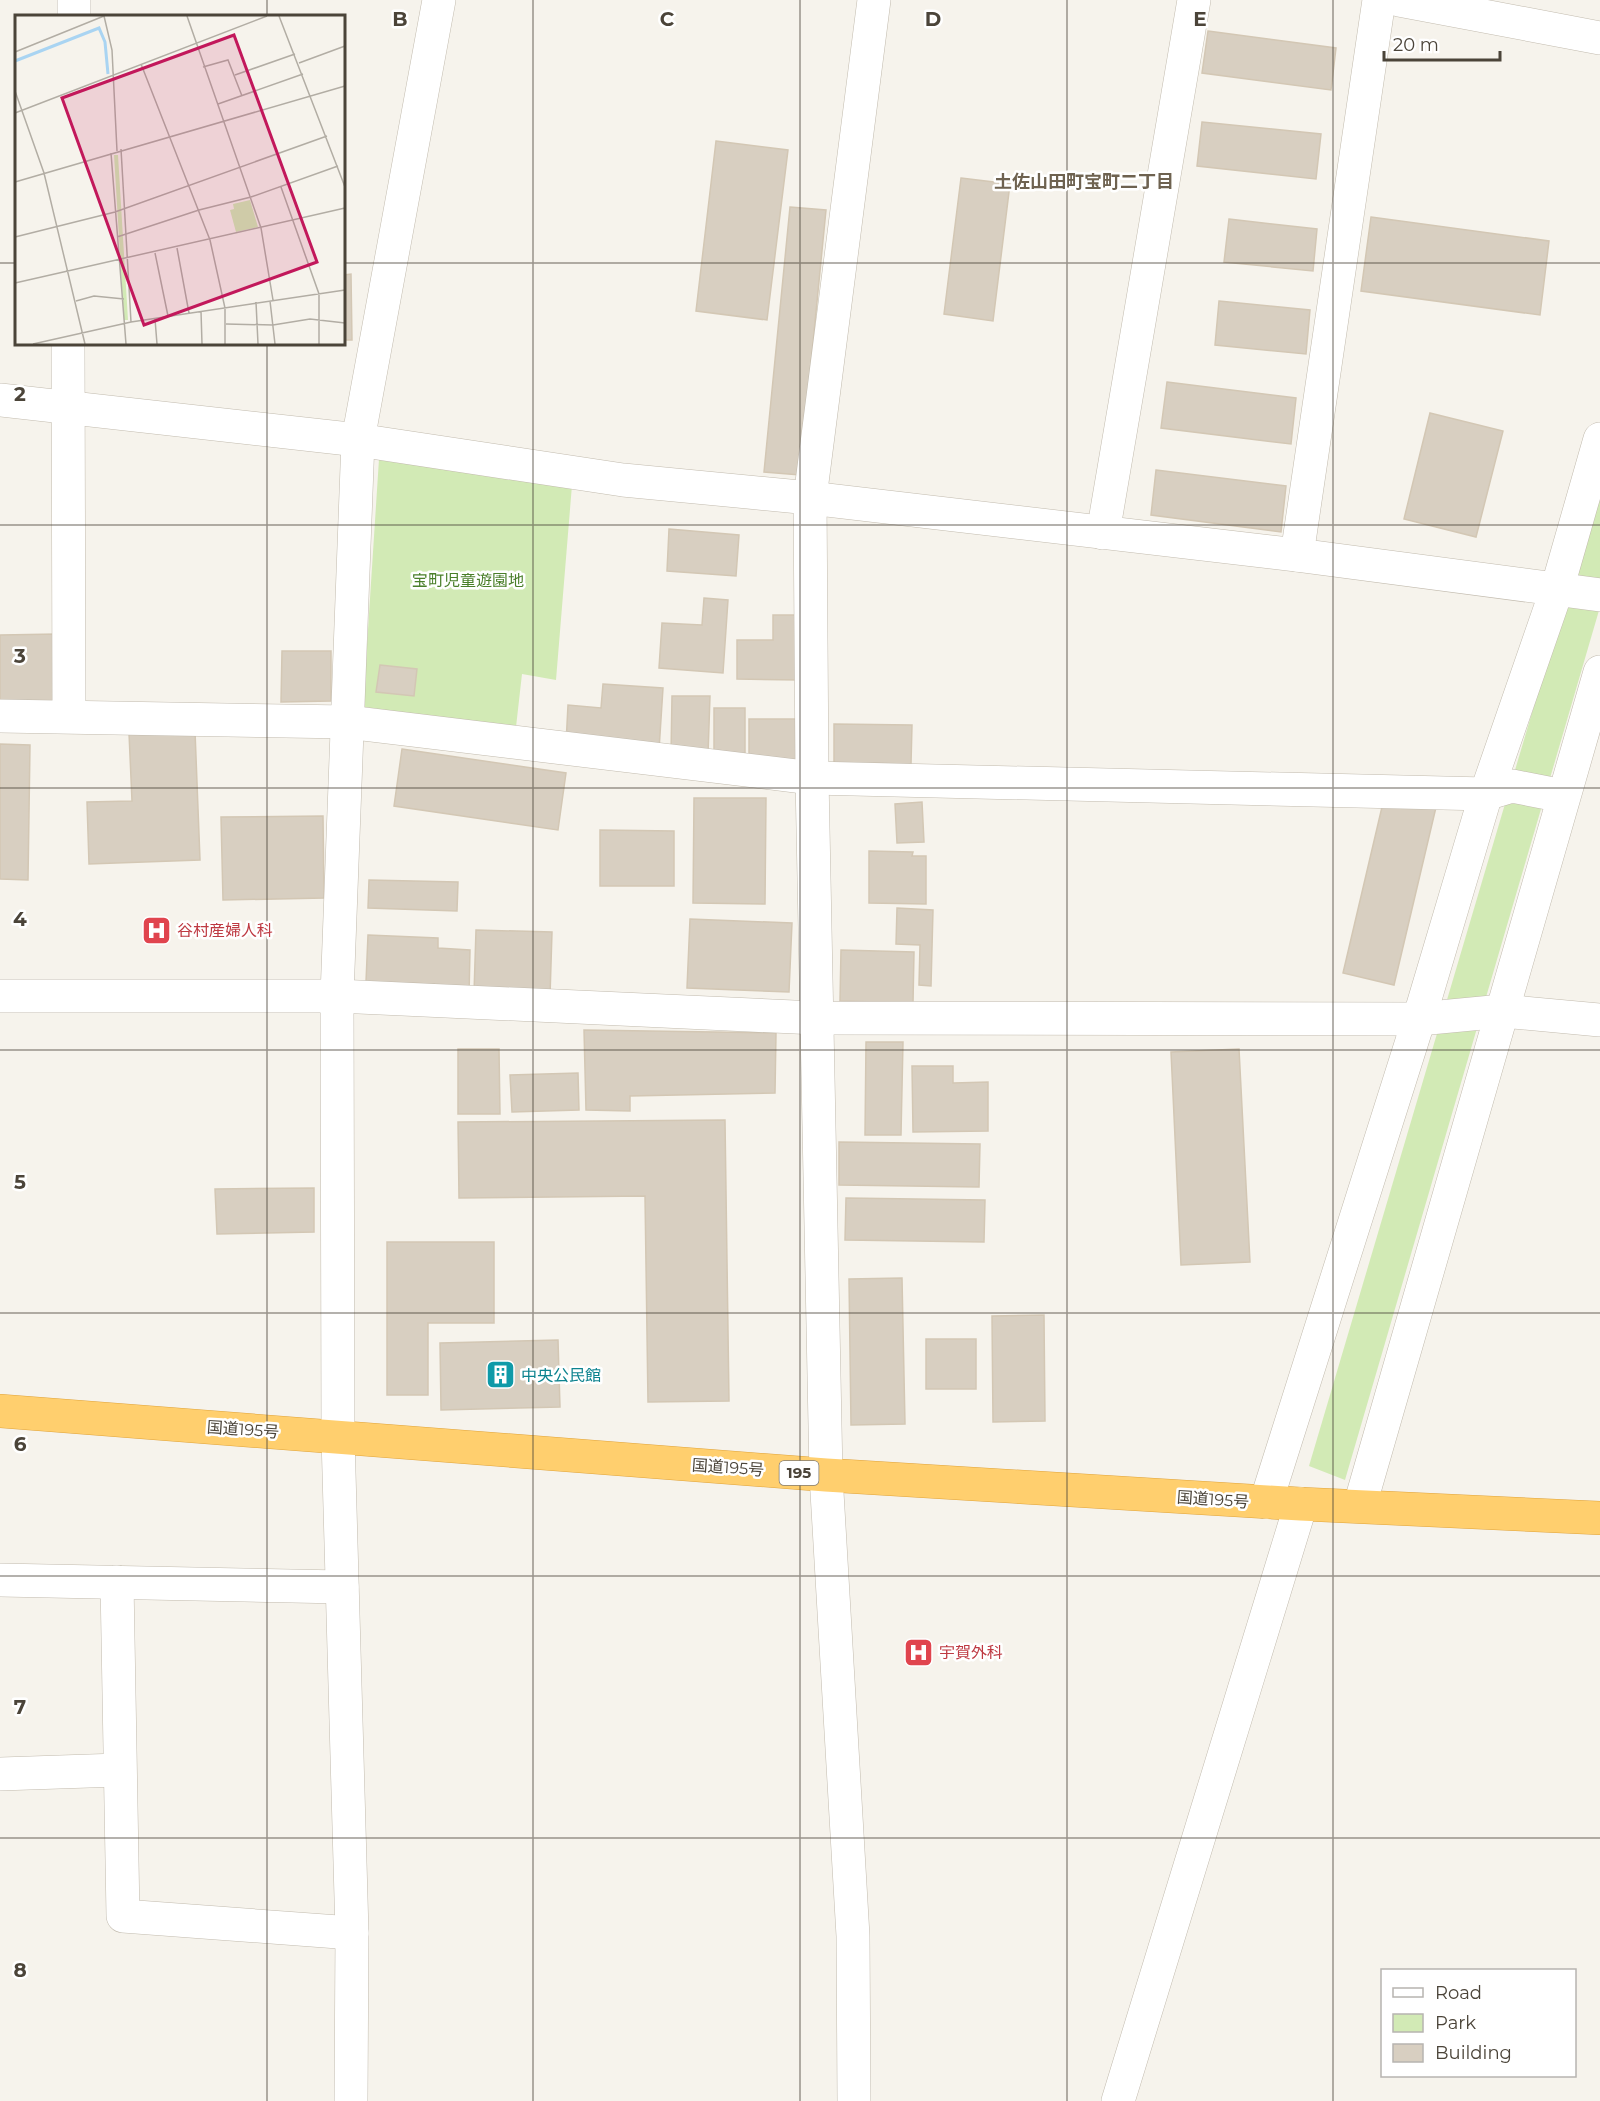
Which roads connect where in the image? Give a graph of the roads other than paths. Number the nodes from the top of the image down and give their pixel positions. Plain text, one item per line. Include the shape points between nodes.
1 (439, 0) edge
2 (874, 0) edge
3 (1194, 0) edge
4 (1379, 0) edge
5 (1399, 0) edge
6 (1496, 9) edge
7 (1600, 38) edge
8 (68, 345) edge
9 (0, 399) edge
10 (66, 407) junction
11 (1600, 439) edge
12 (358, 440) junction
13 (810, 498) junction
14 (1103, 533) junction
15 (1297, 555) junction
16 (1557, 589) junction
17 (1600, 595) edge
18 (1600, 672) edge
19 (69, 715) junction
20 (0, 716) edge
21 (347, 722) junction
22 (812, 778) junction
23 (1486, 794) junction
24 (1563, 796) junction
25 (0, 996) edge
26 (337, 996) junction
27 (1503, 1011) junction
28 (816, 1018) junction
29 (1419, 1019) junction
30 (1600, 1020) edge
31 (0, 1411) edge
32 (338, 1437) junction
33 (826, 1475) junction
34 (1266, 1502) junction
35 (1301, 1504) junction
36 (1360, 1505) junction
37 (1600, 1518) edge
38 (0, 1580) edge
39 (117, 1582) junction
40 (342, 1587) junction
41 (119, 1770) junction
42 (0, 1774) edge
43 (352, 1934) junction
44 (351, 2101) edge
45 (854, 2101) edge
46 (1118, 2101) edge

1 - 12 street
2 - 13 street
3 - 14 street
4 - 15 street
5 - 6 street
6 - 7 street
8 - 10 street
9 - 10 street
10 - 12 street
10 - 19 street
11 - 16 street
12 - 13 street via 623,480
12 - 21 street
13 - 14 street
13 - 22 street
14 - 15 street
15 - 16 street
16 - 17 street
16 - 23 street
18 - 24 street
19 - 20 street
19 - 21 street
21 - 22 street
21 - 26 street
22 - 23 street
22 - 28 street
23 - 24 street via 1512,786
23 - 29 street
24 - 27 street
25 - 26 street
26 - 28 street
26 - 32 street
27 - 29 street
27 - 30 street
27 - 36 street
28 - 29 street
28 - 33 street
29 - 34 street
31 - 32 highway, 国道195号 / 195
32 - 33 highway, 国道195号 / 195
32 - 40 street
33 - 34 highway, 国道195号 / 195
33 - 45 street via 853,1936
34 - 35 highway, 国道195号 / 195
35 - 36 highway, 国道195号 / 195
35 - 46 street
36 - 37 highway, 国道195号 / 195
38 - 39 street
39 - 40 street
39 - 41 street
40 - 43 street
41 - 42 street
41 - 43 street via 123,1916
43 - 44 street

